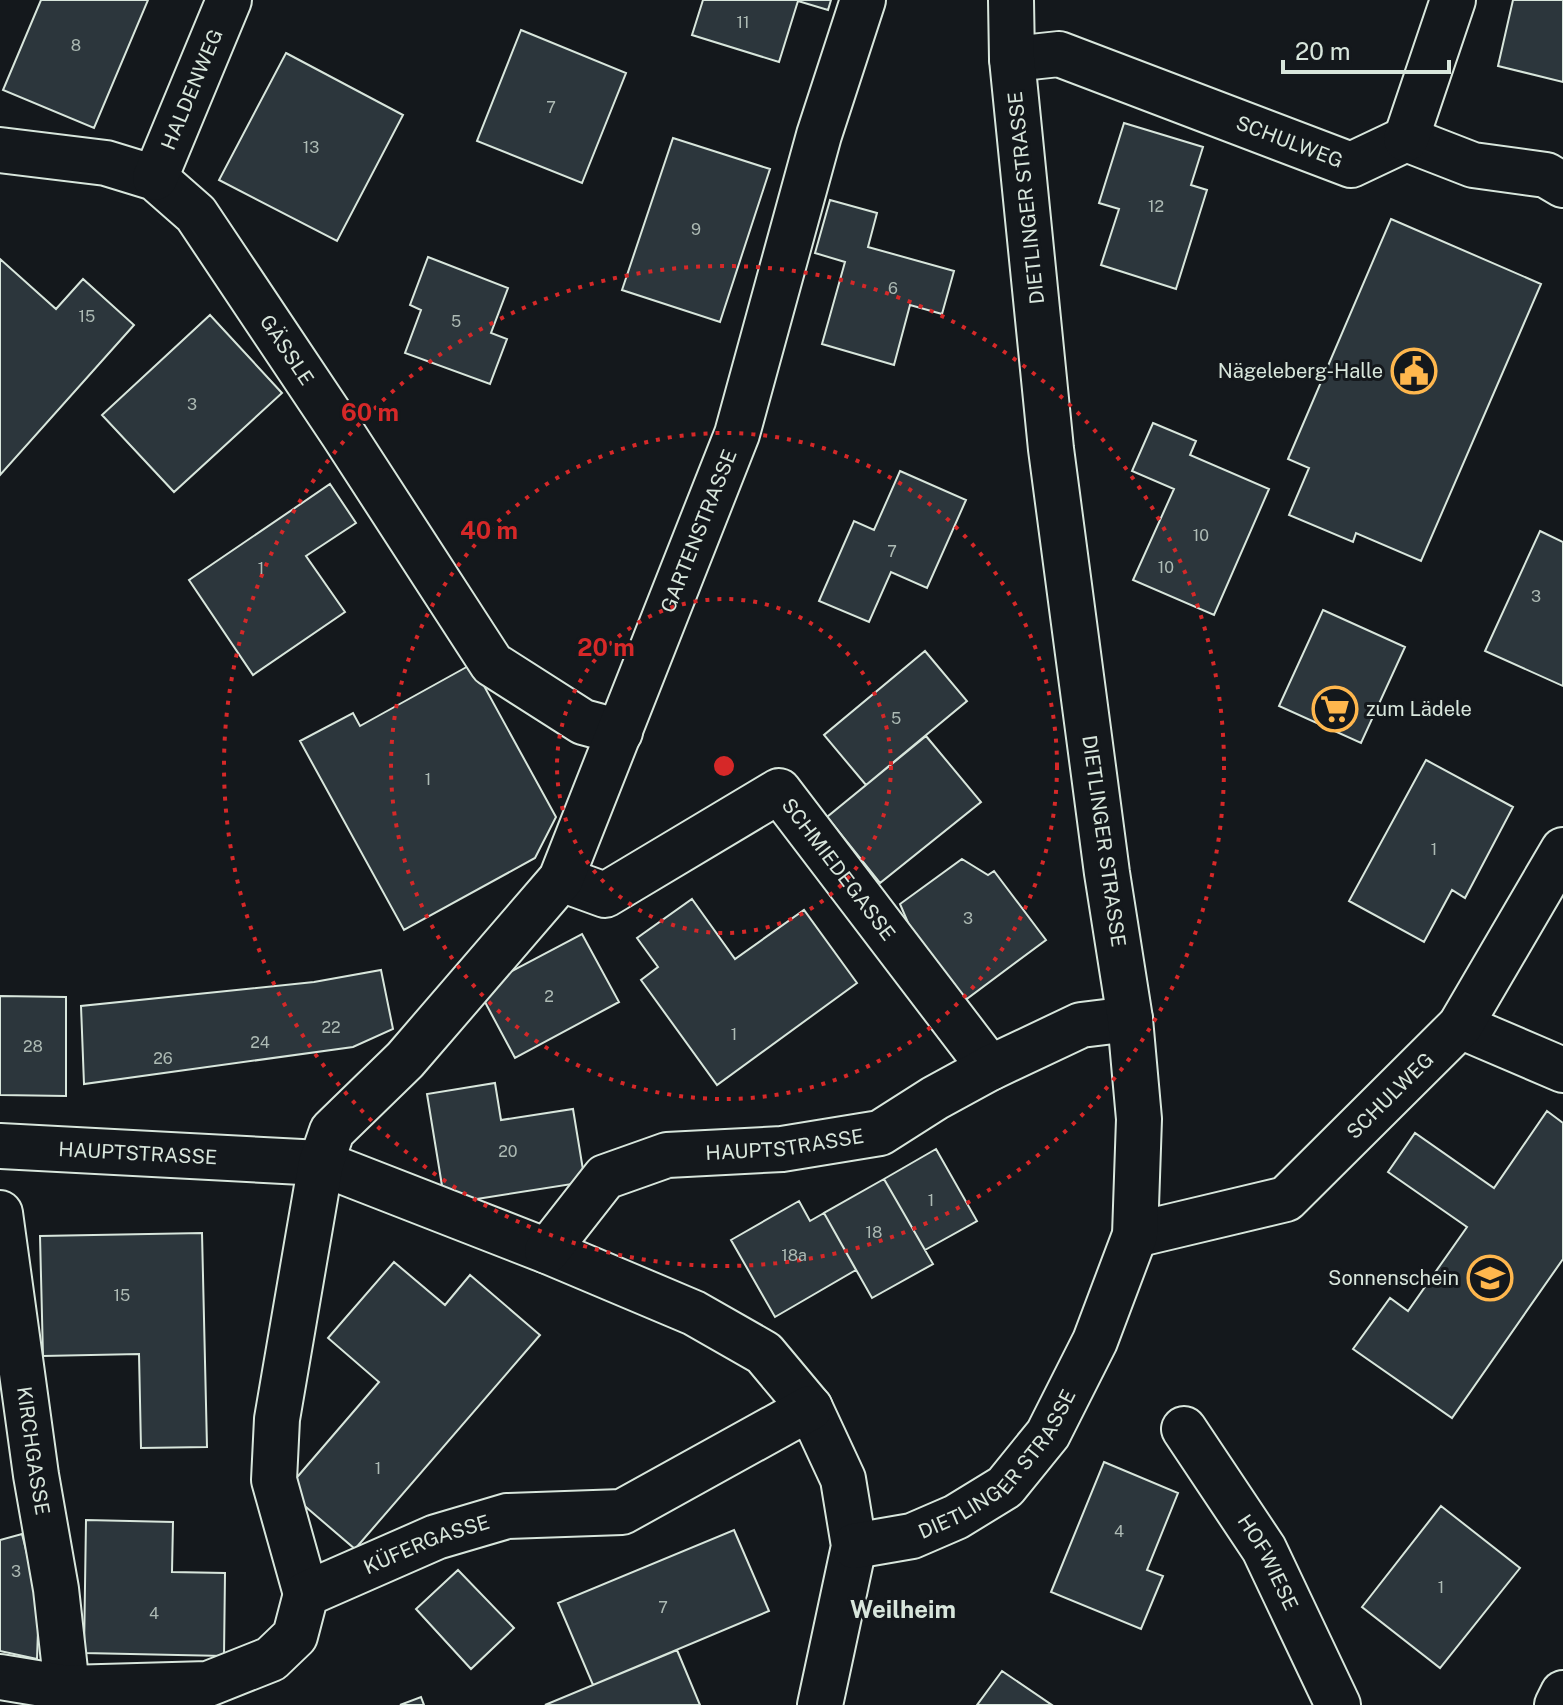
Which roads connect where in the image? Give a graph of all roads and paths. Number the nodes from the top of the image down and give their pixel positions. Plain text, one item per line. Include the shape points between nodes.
1 (229, 0) edge
2 (863, 0) edge
3 (1011, 0) edge
4 (1453, 0) edge
5 (1012, 59) junction
6 (1406, 139) junction
7 (0, 150) edge
8 (155, 178) junction
9 (1563, 185) edge
10 (620, 732) junction
11 (1563, 850) edge
12 (561, 879) junction
13 (1130, 1019) junction
14 (1460, 1026) junction
15 (990, 1068) junction
16 (1563, 1070) edge
17 (0, 1146) edge
18 (321, 1163) junction
19 (0, 1213) edge
20 (1135, 1235) junction
21 (547, 1251) junction
22 (810, 1408) junction
23 (1184, 1429) dead end
24 (854, 1546) junction
25 (306, 1594) junction
26 (0, 1677) edge
27 (1563, 1693) edge
28 (67, 1697) edge
29 (820, 1705) edge
30 (1338, 1705) edge
31 (1557, 1705) edge

1 - 8 street, HALDENWEG
2 - 10 street, GARTENSTRASSE via 819,135 737,434
3 - 5 street, DIETLINGER STRASSE
4 - 6 street
5 - 6 street, SCHULWEG via 1059,54 1351,165
5 - 13 street, DIETLINGER STRASSE via 1051,449
6 - 9 street via 1473,165 1546,175
7 - 8 street, GÄSSLE via 106,163
8 - 10 street, GÄSSLE via 196,214 492,664 583,722
10 - 12 street, GARTENSTRASSE
11 - 14 street, SCHULWEG
12 - 15 street, SCHMIEDEGASSE via 605,895 779,791
12 - 18 street, GARTENSTRASSE via 405,1060 332,1131
13 - 15 street, HAUPTSTRASSE via 1081,1025
13 - 20 street, DIETLINGER STRASSE via 1139,1119
14 - 16 street
14 - 20 street, SCHULWEG via 1286,1199
15 - 21 street, HAUPTSTRASSE via 880,1133 782,1149 667,1155 605,1177
17 - 18 street, HAUPTSTRASSE
18 - 21 street, HAUPTSTRASSE
18 - 25 street, GARTENSTRASSE via 277,1419 274,1480
19 - 28 street, KIRCHGASSE
20 - 24 street, DIETLINGER STRASSE via 1095,1341 1048,1434 1005,1487 912,1536
21 - 22 street, HAUPTSTRASSE via 694,1313 764,1353
22 - 24 street, HAUPTSTRASSE via 843,1479
22 - 25 street, KÜFERGASSE via 622,1512 507,1516 436,1537
23 - 30 street, HOFWIESE via 1264,1549
24 - 29 street, HAUPTSTRASSE
25 - 28 street via 295,1636 271,1659 208,1684
26 - 28 street
27 - 31 street

